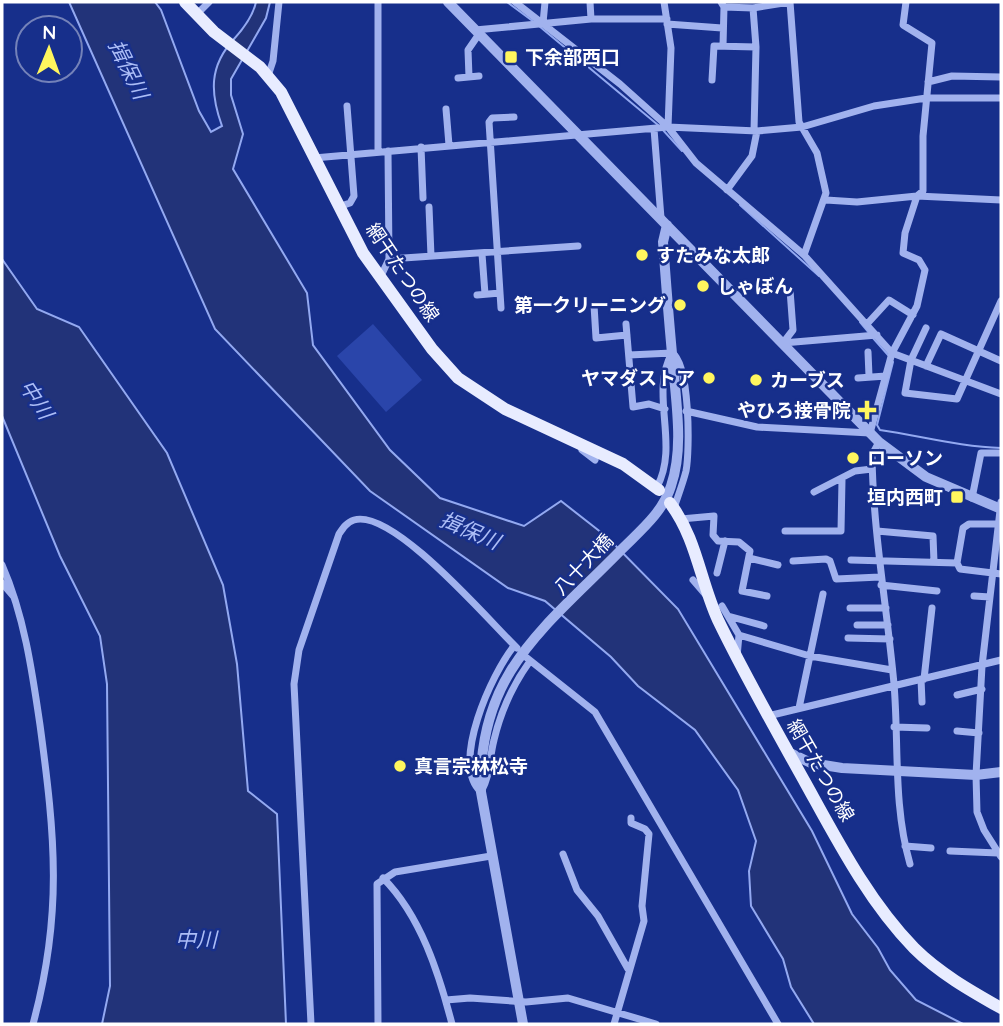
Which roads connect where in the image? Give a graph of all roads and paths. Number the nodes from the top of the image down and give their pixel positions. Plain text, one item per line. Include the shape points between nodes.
1 (185, 2) edge
2 (209, 2) edge
3 (279, 2) edge
4 (378, 2) edge
5 (448, 2) edge
6 (515, 2) edge
7 (545, 2) edge
8 (590, 2) edge
9 (664, 2) edge
10 (790, 2) edge
11 (906, 2) edge
12 (722, 4) edge
13 (753, 8) junction
14 (197, 14) junction
15 (591, 19) junction
16 (667, 22) junction
17 (542, 23) junction
18 (722, 28) junction
19 (477, 32) junction
20 (723, 46) junction
21 (756, 47) junction
22 (268, 76) junction
23 (479, 76) dead end
24 (469, 77) junction
25 (1001, 77) edge
26 (458, 78) dead end
27 (712, 80) dead end
28 (928, 82) junction
29 (926, 97) junction
30 (1001, 98) edge
31 (347, 106) dead end
32 (446, 109) dead end
33 (514, 117) dead end
34 (668, 127) junction
35 (802, 127) junction
36 (654, 129) junction
37 (755, 131) junction
38 (579, 135) junction
39 (490, 141) junction
40 (449, 145) junction
41 (421, 147) junction
42 (378, 151) junction
43 (388, 151) junction
44 (351, 154) junction
45 (314, 158) junction
46 (727, 190) junction
47 (917, 196) junction
48 (422, 198) dead end
49 (826, 200) junction
50 (1001, 200) edge
51 (338, 207) junction
52 (429, 207) dead end
53 (664, 221) junction
54 (578, 246) dead end
55 (498, 253) junction
56 (482, 254) junction
57 (804, 255) junction
58 (431, 256) junction
59 (389, 259) junction
60 (381, 276) junction
61 (790, 290) dead end
62 (500, 293) junction
63 (999, 301) edge
64 (594, 305) dead end
65 (501, 308) dead end
66 (914, 315) junction
67 (626, 324) dead end
68 (867, 324) junction
69 (926, 328) dead end
70 (627, 335) junction
71 (874, 336) junction
72 (783, 343) junction
73 (977, 351) junction
74 (868, 352) dead end
75 (672, 353) junction
76 (892, 353) junction
77 (629, 355) junction
78 (911, 360) junction
79 (1001, 361) edge
80 (926, 366) junction
81 (869, 376) junction
82 (886, 376) junction
83 (858, 378) dead end
84 (964, 380) junction
85 (1001, 394) edge
86 (665, 409) junction
87 (686, 411) junction
88 (870, 433) junction
89 (562, 435) junction
90 (879, 442) junction
91 (1001, 453) edge
92 (595, 460) dead end
93 (872, 469) junction
94 (842, 480) junction
95 (658, 489) joint
96 (814, 492) dead end
97 (972, 498) junction
98 (1001, 507) edge
99 (675, 510) junction
100 (999, 524) junction
101 (785, 531) dead end
102 (877, 531) junction
103 (725, 541) junction
104 (749, 558) junction
105 (878, 559) junction
106 (851, 560) dead end
107 (793, 561) dead end
108 (934, 562) junction
109 (957, 563) junction
110 (2, 565) edge
111 (778, 565) dead end
112 (718, 573) dead end
113 (997, 573) edge
114 (693, 580) dead end
115 (880, 581) junction
116 (2, 583) edge
117 (937, 591) dead end
118 (823, 594) dead end
119 (768, 596) dead end
120 (974, 596) dead end
121 (14, 597) junction
122 (990, 597) junction
123 (717, 604) junction
124 (850, 607) dead end
125 (886, 608) junction
126 (932, 608) dead end
127 (728, 616) junction
128 (857, 625) dead end
129 (888, 625) junction
130 (764, 626) dead end
131 (739, 635) junction
132 (848, 638) dead end
133 (890, 639) junction
134 (810, 656) junction
135 (737, 657) junction
136 (1001, 660) edge
137 (982, 666) junction
138 (892, 670) junction
139 (922, 679) junction
140 (894, 686) junction
141 (982, 689) junction
142 (957, 695) dead end
143 (922, 702) dead end
144 (799, 708) junction
145 (768, 716) junction
146 (894, 727) junction
147 (927, 728) dead end
148 (957, 731) dead end
149 (979, 733) junction
150 (788, 752) junction
151 (897, 771) junction
152 (1001, 772) edge
153 (976, 775) junction
154 (481, 792) junction
155 (631, 818) dead end
156 (905, 846) junction
157 (931, 848) dead end
158 (950, 851) dead end
159 (563, 854) dead end
160 (1000, 855) edge
161 (491, 856) junction
162 (910, 864) dead end
163 (383, 878) junction
164 (628, 970) junction
165 (446, 1000) junction
166 (519, 1001) junction
167 (1001, 1008) edge
168 (616, 1013) junction
169 (33, 1024) edge
170 (311, 1024) edge
171 (378, 1024) edge
172 (452, 1024) edge
173 (523, 1024) edge
174 (614, 1024) edge
175 (656, 1024) edge
176 (778, 1024) edge

1 - 14 main road, 網干たつの線
2 - 14 street
3 - 22 street
4 - 42 street
5 - 19 street
6 - 17 street
7 - 17 street
8 - 15 street
9 - 16 street
10 - 13 street
10 - 35 street
11 - 28 street via 903,25 932,43
12 - 13 street
12 - 18 street
13 - 21 street
14 - 22 main road, 網干たつの線
15 - 16 street
15 - 17 street
16 - 18 street
16 - 34 street via 671,48
17 - 19 street
17 - 34 street
18 - 20 street
19 - 24 street via 468,50
19 - 38 street
20 - 21 street
20 - 27 street via 714,46
21 - 37 street
22 - 45 main road, 網干たつの線 via 288,104
23 - 24 street
24 - 26 street
25 - 28 street via 952,76
28 - 29 street
29 - 30 street
29 - 35 street
29 - 47 street via 923,191
31 - 44 street
32 - 40 street
33 - 39 street via 491,119
34 - 36 street
34 - 37 street
34 - 46 street via 696,163
35 - 37 street
35 - 49 street via 817,153
36 - 38 street
36 - 53 street
37 - 46 street via 752,156
38 - 39 street
38 - 53 street
39 - 40 street
39 - 55 street
40 - 41 street
41 - 43 street
41 - 48 street
42 - 43 street
42 - 44 street
43 - 59 street
44 - 45 street
44 - 51 street via 354,196 350,203
45 - 51 main road, 網干たつの線
46 - 57 street
47 - 49 street
47 - 50 street
47 - 66 street via 902,244 904,253 919,260 925,270
49 - 57 street
51 - 60 main road, 網干たつの線
52 - 58 street
53 - 72 street
53 - 75 street, 八十大橋
54 - 55 street
55 - 56 street
55 - 62 street
56 - 58 street
56 - 62 street via 481,294
57 - 68 street
58 - 59 street
59 - 60 street
60 - 89 main road, 網干たつの線 via 458,378 505,409
61 - 72 street via 793,331
62 - 65 street
63 - 73 street
64 - 70 street via 596,338
66 - 68 street via 889,300
66 - 76 street
67 - 70 street
68 - 71 street
69 - 78 street
70 - 77 street
71 - 72 street
71 - 76 street
72 - 88 street
73 - 79 street
73 - 80 street via 941,334
73 - 84 street
74 - 81 street
75 - 77 street
75 - 86 street via 663,369
75 - 87 street via 683,368
75 - 154 street, 八十大橋 via 677,418 674,474 663,504 515,661 486,723
76 - 78 street
76 - 82 street
77 - 86 street via 633,407 649,404
78 - 80 street
78 - 84 street via 905,393 957,399
80 - 84 street
81 - 82 street
81 - 83 street
82 - 88 street
84 - 85 street
86 - 95 street via 667,460
87 - 88 street via 757,427
87 - 99 street via 686,470
88 - 90 street
89 - 92 street
89 - 95 main road, 網干たつの線 via 623,464
90 - 93 street
90 - 97 street via 926,477
91 - 97 street via 981,453
93 - 94 street via 855,471
93 - 102 street
94 - 96 street
94 - 101 street via 841,531
97 - 98 street
98 - 100 street
99 - 103 street via 714,516 713,535
99 - 123 main road, 網干たつの線
100 - 109 street via 963,528
100 - 113 street
102 - 105 street
102 - 108 street via 933,536
103 - 104 street via 740,542 750,551
103 - 112 street
104 - 111 street
104 - 119 street via 742,591
105 - 106 street
105 - 108 street
105 - 115 street
107 - 115 street via 826,559 836,579
108 - 109 street
109 - 113 street via 960,569
110 - 121 street
113 - 122 street
114 - 123 street
115 - 117 street
115 - 125 street
116 - 121 street
118 - 134 street
120 - 122 street
121 - 169 street via 32,670 55,872 47,960
122 - 137 street
123 - 127 street
123 - 135 main road, 網干たつの線
124 - 125 street
125 - 129 street
126 - 139 street
127 - 130 street
127 - 131 street
128 - 129 street
129 - 133 street
131 - 134 street
131 - 135 street
132 - 133 street
133 - 138 street
134 - 138 street
134 - 144 street
135 - 145 main road, 網干たつの線
136 - 137 street
137 - 139 street
137 - 141 street
138 - 140 street
139 - 140 street
139 - 143 street
140 - 144 street
140 - 146 street
141 - 142 street
141 - 149 street
144 - 145 street
145 - 150 main road, 網干たつの線
146 - 147 street
146 - 151 street
148 - 149 street
149 - 153 street
150 - 151 street via 811,763
150 - 167 main road, 網干たつの線 via 898,931 933,965
151 - 153 street
151 - 156 street
152 - 153 street
153 - 160 street via 977,812
154 - 161 street, 八十大橋
154 - 170 street via 470,777 473,738 490,686 515,647 437,565 370,520 347,523 339,534 299,650 294,684
154 - 176 street via 490,777 500,716 529,659 602,722
155 - 164 street via 631,823 649,834 644,921
156 - 157 street
156 - 162 street
158 - 160 street
159 - 164 street via 577,890 598,916
161 - 163 street
161 - 166 street, 八十大橋
163 - 165 street via 394,889 435,963
163 - 171 street via 377,884
164 - 168 street
165 - 166 street
165 - 172 street
166 - 168 street via 568,998
166 - 173 street, 八十大橋
168 - 174 street
168 - 175 street

